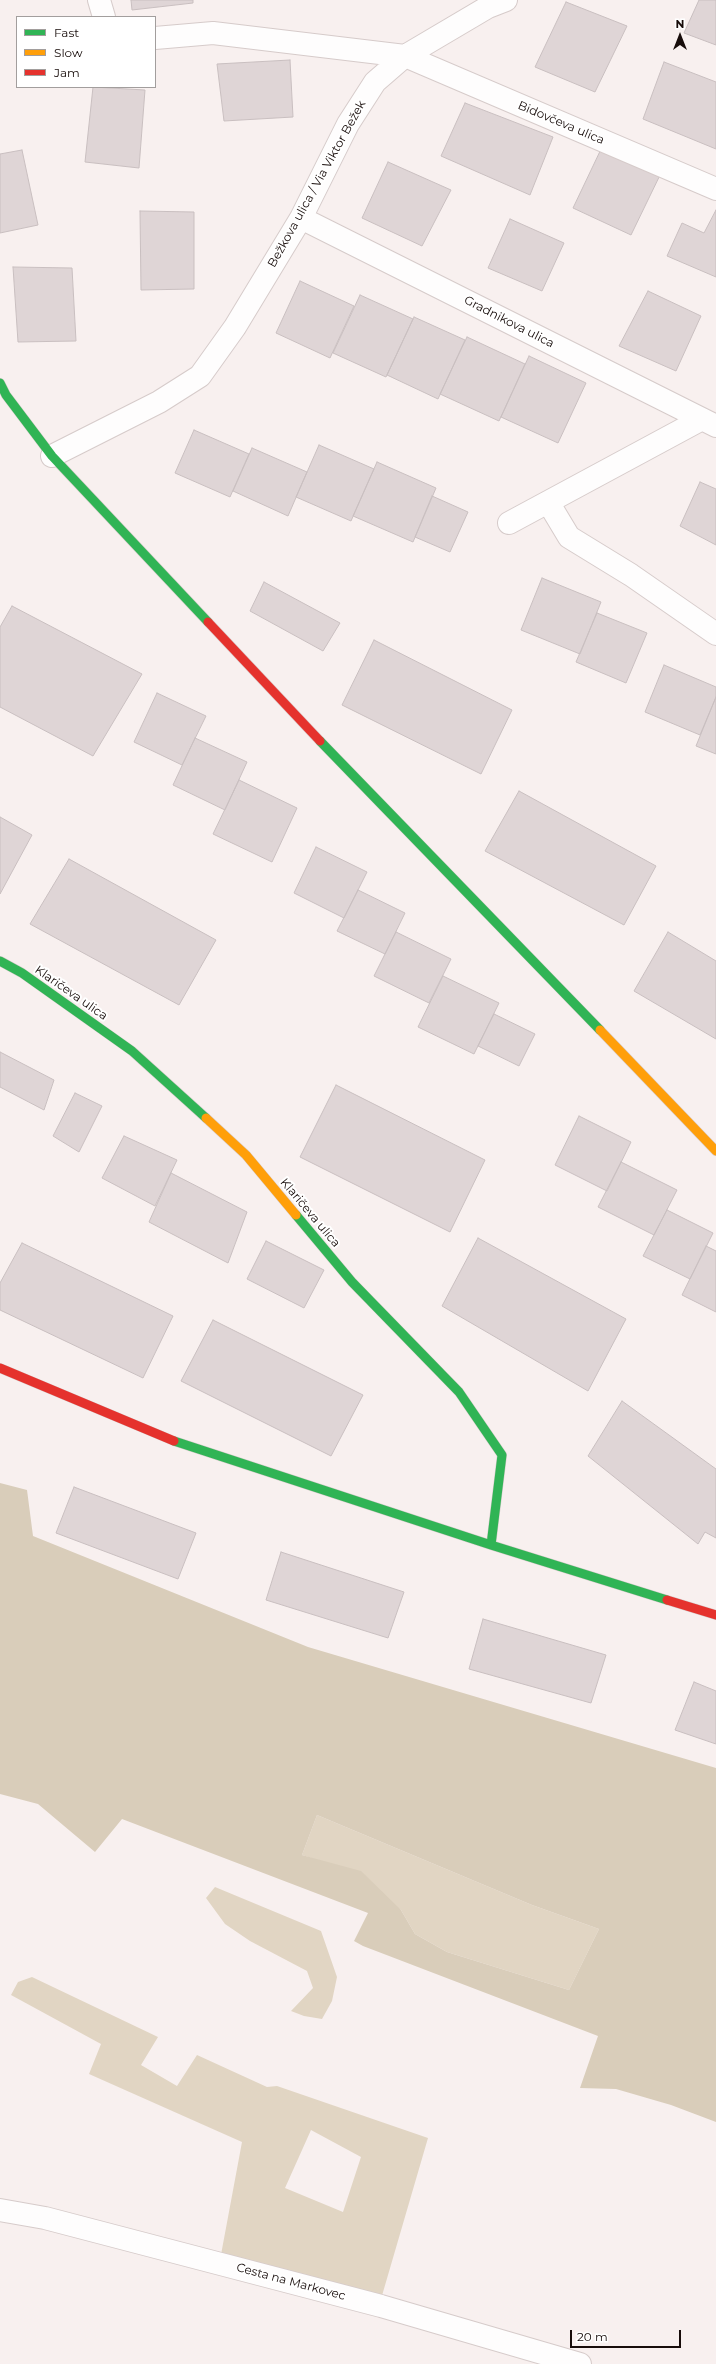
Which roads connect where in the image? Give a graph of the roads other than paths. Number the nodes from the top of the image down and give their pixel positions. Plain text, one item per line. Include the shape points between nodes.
1 (99, 0) edge
2 (506, 0) edge
3 (104, 16) edge
4 (156, 38) edge
5 (405, 56) junction
6 (716, 189) edge
7 (301, 218) junction
8 (0, 383) edge
9 (709, 422) edge
10 (52, 456) junction
11 (548, 502) junction
12 (509, 523) dead end
13 (716, 634) edge
14 (0, 961) edge
15 (716, 1151) edge
16 (0, 1368) edge
17 (491, 1545) junction
18 (716, 1615) edge
19 (0, 2210) edge
20 (580, 2364) edge

1 - 3 street
2 - 5 street, Bežkova ulica / Via Viktor Bežek via 488,7
4 - 5 street, Bidovčeva ulica via 213,32
5 - 6 street, Bidovčeva ulica
5 - 7 street, Bežkova ulica / Via Viktor Bežek via 375,82 348,124
7 - 9 street, Gradnikova ulica
7 - 10 street, Bežkova ulica / Via Viktor Bežek via 235,327 200,376 159,402
8 - 10 street via 6,395
9 - 11 street
10 - 15 street via 301,721
11 - 12 street
11 - 13 street via 569,537 631,575
14 - 17 street, Klaričeva ulica via 22,973 132,1051 246,1155 352,1282 459,1392 502,1455
16 - 17 street via 162,1437
17 - 18 street
19 - 20 street, Cesta na Markovec via 45,2218 381,2306

